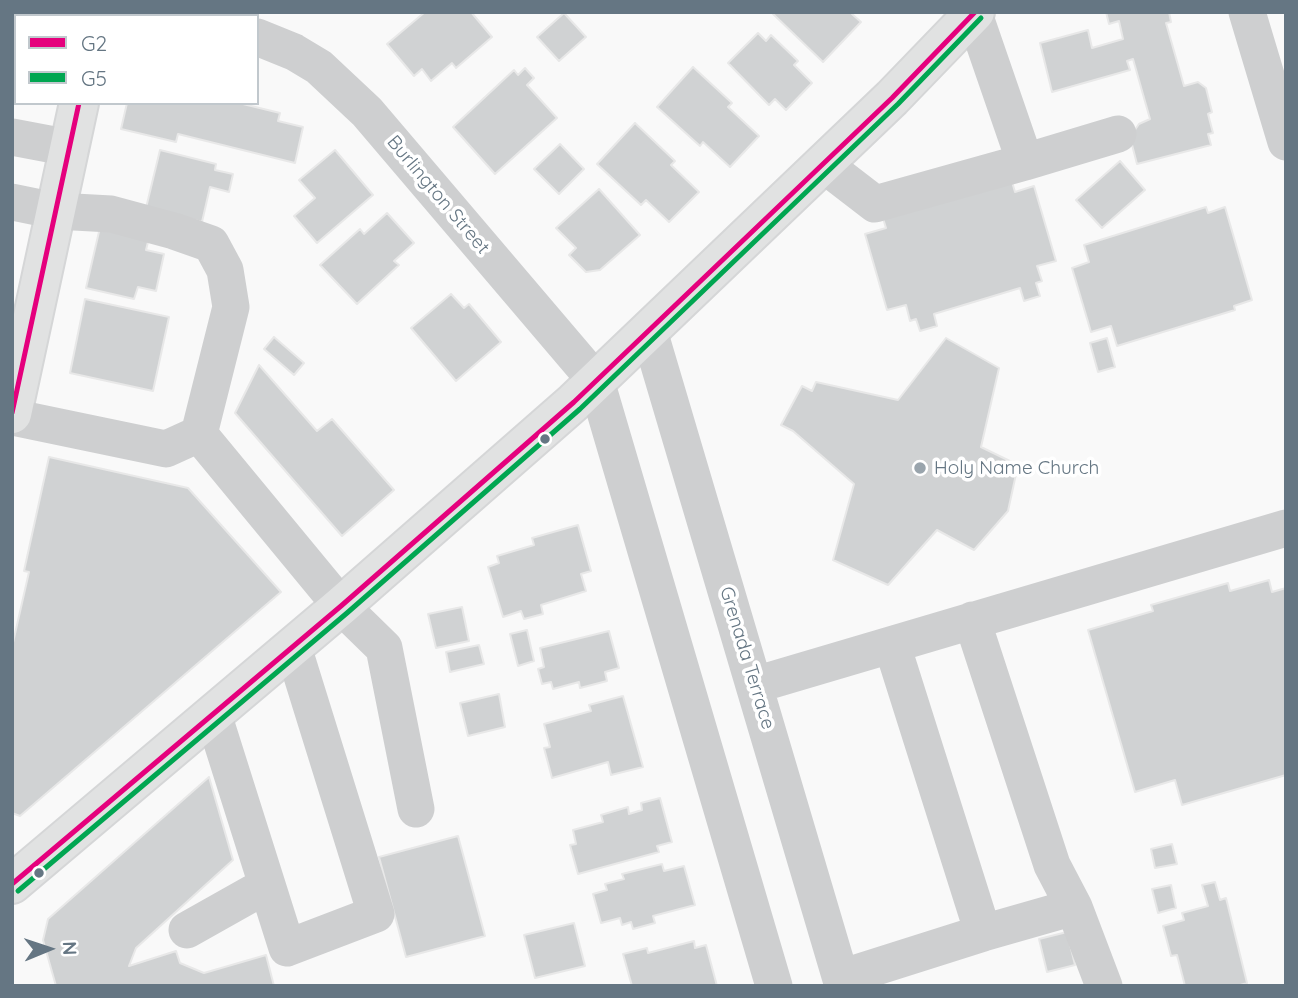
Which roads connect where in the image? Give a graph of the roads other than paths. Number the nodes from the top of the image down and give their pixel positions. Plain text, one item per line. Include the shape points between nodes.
1 (1247, 12) edge
2 (975, 13) edge
3 (259, 38) edge
4 (79, 105) edge
5 (1118, 134) dead end
6 (12, 137) edge
7 (1286, 142) edge
8 (70, 148) junction
9 (1025, 162) junction
10 (823, 164) junction
11 (12, 202) edge
12 (56, 211) junction
13 (23, 313) edge
14 (649, 331) junction
15 (596, 382) junction
16 (12, 416) edge
17 (199, 434) junction
18 (1286, 528) edge
19 (341, 606) junction
20 (972, 620) junction
21 (892, 645) junction
22 (293, 647) junction
23 (755, 685) junction
24 (213, 714) junction
25 (416, 809) dead end
26 (12, 884) edge
27 (267, 885) junction
28 (1074, 907) junction
29 (187, 930) dead end
30 (983, 933) junction
31 (842, 982) edge
32 (774, 986) edge
33 (1104, 986) edge

1 - 7 street
2 - 9 street
2 - 10 main road
3 - 15 street, Burlington Street via 319,67 367,112
4 - 8 main road
5 - 9 street
6 - 8 street
8 - 12 main road
9 - 10 street via 875,204
10 - 14 main road
11 - 12 street
12 - 13 main road
12 - 17 street via 111,214 211,244 225,270 232,307
13 - 16 main road
14 - 15 main road
14 - 23 street, Grenada Terrace
15 - 19 main road
15 - 32 street
16 - 17 street via 166,449
17 - 19 street
18 - 20 street
19 - 22 main road
19 - 25 street via 384,648
20 - 21 street
20 - 28 street via 1052,865
21 - 23 street
21 - 30 street
22 - 24 main road
22 - 27 street via 376,914 287,948
23 - 31 street, Grenada Terrace
24 - 26 main road
24 - 27 street
27 - 29 street
28 - 30 street
28 - 33 street
30 - 31 street

